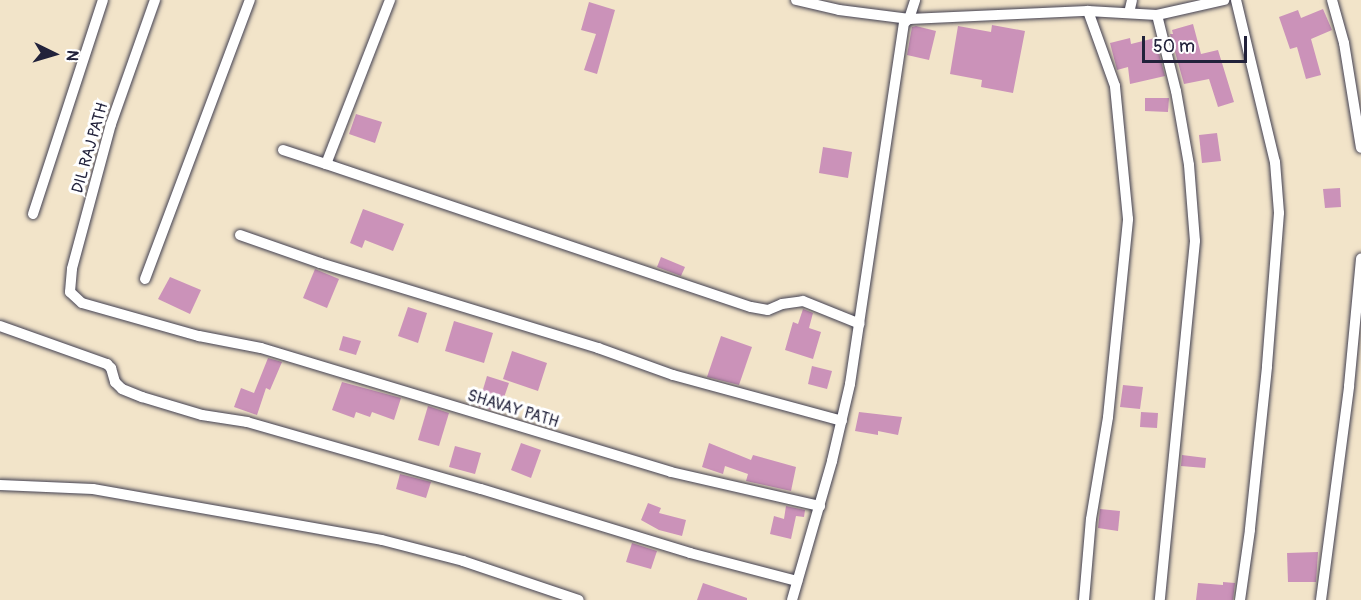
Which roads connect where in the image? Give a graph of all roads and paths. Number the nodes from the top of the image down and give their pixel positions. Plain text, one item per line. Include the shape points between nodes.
1 (103, 0) edge
2 (155, 0) edge
3 (250, 0) edge
4 (390, 0) edge
5 (796, 0) edge
6 (915, 0) edge
7 (1132, 0) edge
8 (1224, 0) edge
9 (1236, 0) edge
10 (1332, 0) edge
11 (1088, 11) junction
12 (1130, 14) junction
13 (1157, 15) junction
14 (909, 19) junction
15 (1361, 148) edge
16 (283, 150) dead end
17 (326, 164) junction
18 (33, 214) dead end
19 (240, 235) dead end
20 (1361, 259) edge
21 (145, 279) dead end
22 (82, 303) joint
23 (860, 324) junction
24 (0, 326) edge
25 (842, 421) junction
26 (0, 485) edge
27 (820, 506) junction
28 (797, 581) junction
29 (579, 600) edge
30 (792, 600) edge
31 (1084, 600) edge
32 (1160, 600) edge
33 (1240, 600) edge
34 (1321, 600) edge

1 - 18 street
2 - 22 street, DIL RAJ PATH via 111,123 72,269 70,292
3 - 21 street
4 - 17 street
5 - 14 street
6 - 14 street
7 - 12 street
8 - 13 street
9 - 33 street via 1275,162 1279,213 1267,367
10 - 15 street via 1344,43
11 - 12 street
11 - 14 street
11 - 31 street via 1115,86 1128,219
12 - 13 street
13 - 32 street via 1180,112 1195,241
14 - 23 street via 904,22
16 - 17 street
17 - 23 street via 751,307 768,310 802,301
19 - 25 street via 673,375
20 - 34 street
22 - 27 street, SHAVAY PATH via 199,336 261,348 671,472
23 - 25 street
24 - 28 street via 107,364 122,389 142,397 202,415 248,422 690,554
25 - 27 street
26 - 29 street via 93,489 382,540 463,561
27 - 28 street
28 - 30 street

